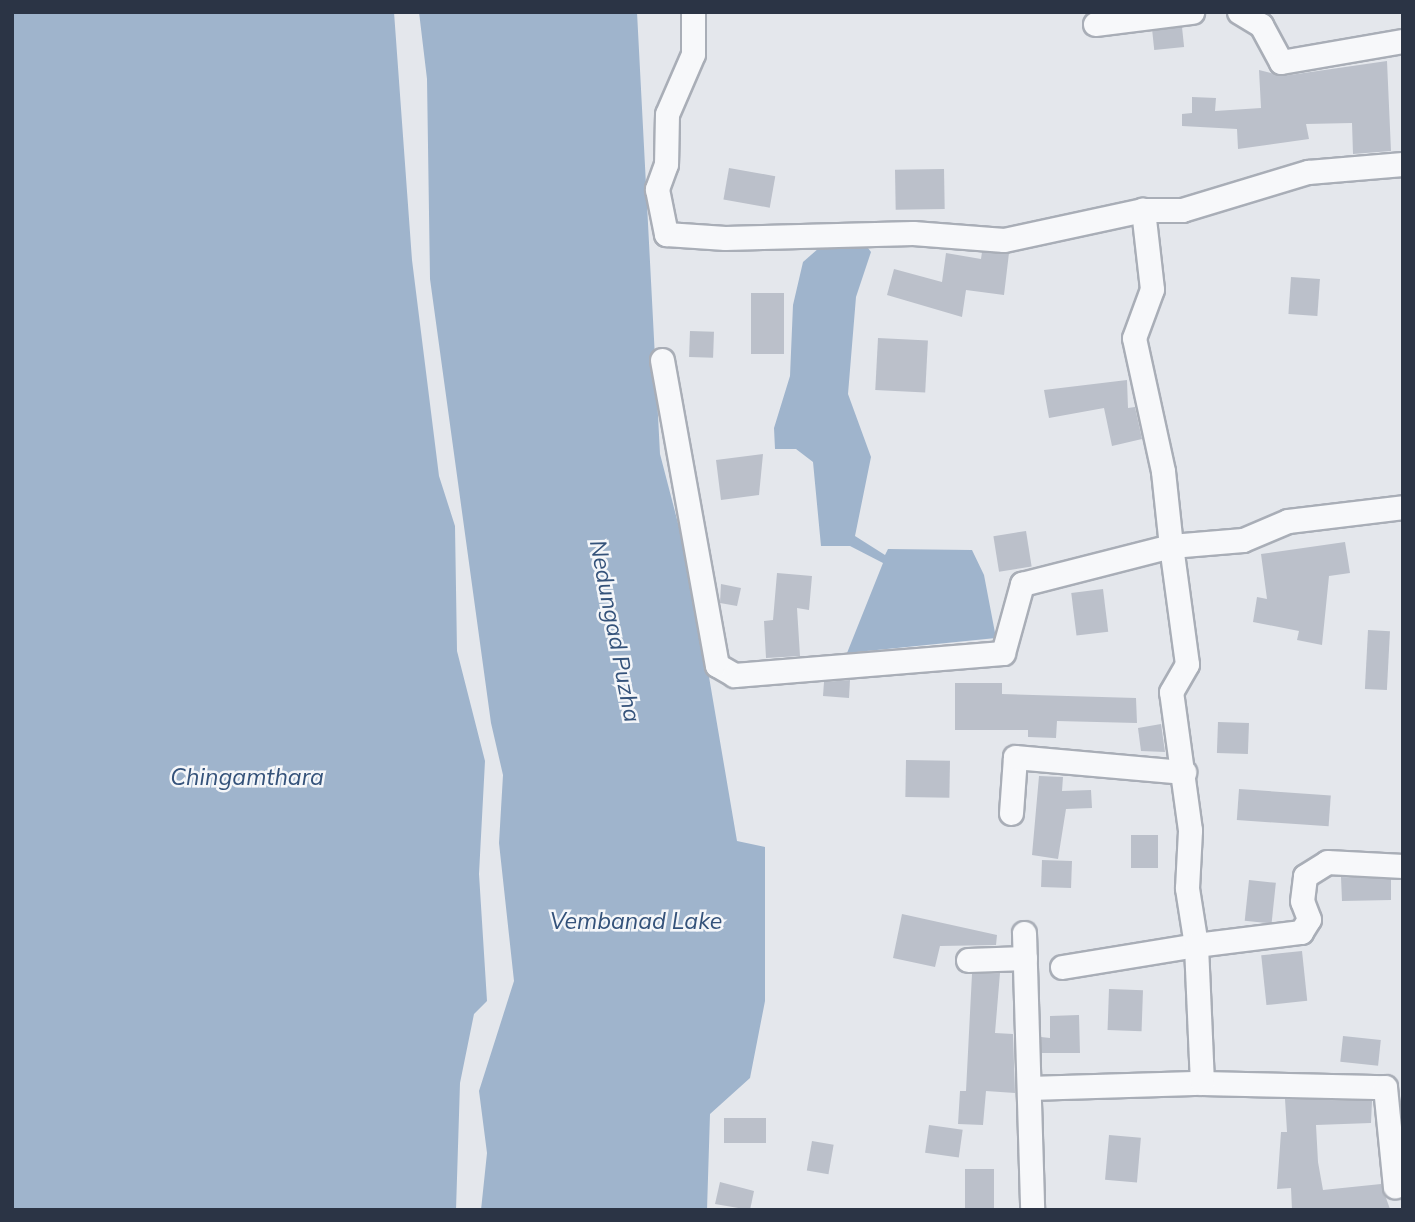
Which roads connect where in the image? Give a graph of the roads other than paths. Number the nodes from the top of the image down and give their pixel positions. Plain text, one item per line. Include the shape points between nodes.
1 (693, 12) edge
2 (1238, 12) edge
3 (1179, 13) edge
4 (1095, 24) dead end
5 (1403, 41) edge
6 (1403, 164) edge
7 (1143, 210) junction
8 (662, 360) dead end
9 (1403, 507) edge
10 (1171, 546) junction
11 (1184, 772) junction
12 (1011, 813) dead end
13 (1403, 866) edge
14 (1024, 933) dead end
15 (1196, 945) junction
16 (1025, 958) junction
17 (968, 960) dead end
18 (1062, 967) dead end
19 (1202, 1083) junction
20 (1029, 1088) junction
21 (1395, 1187) dead end
22 (1032, 1210) edge

1 - 7 street via 693,54 667,114 666,164 657,189 666,234 725,238 913,233 1004,240
2 - 5 street via 1261,25 1281,62
3 - 4 street
6 - 7 street via 1308,172 1182,210
7 - 10 street via 1152,289 1134,338 1163,471
8 - 10 street via 717,665 734,675 1003,653 1022,584
9 - 10 street via 1288,521 1243,540
10 - 11 street via 1187,664 1171,692
11 - 12 street via 1015,757
11 - 15 street via 1190,830 1187,888
13 - 15 street via 1326,862 1305,876 1302,901 1309,919 1301,932
14 - 16 street
15 - 18 street
15 - 19 street
16 - 17 street
16 - 20 street
19 - 20 street
19 - 21 street via 1385,1087
20 - 22 street

